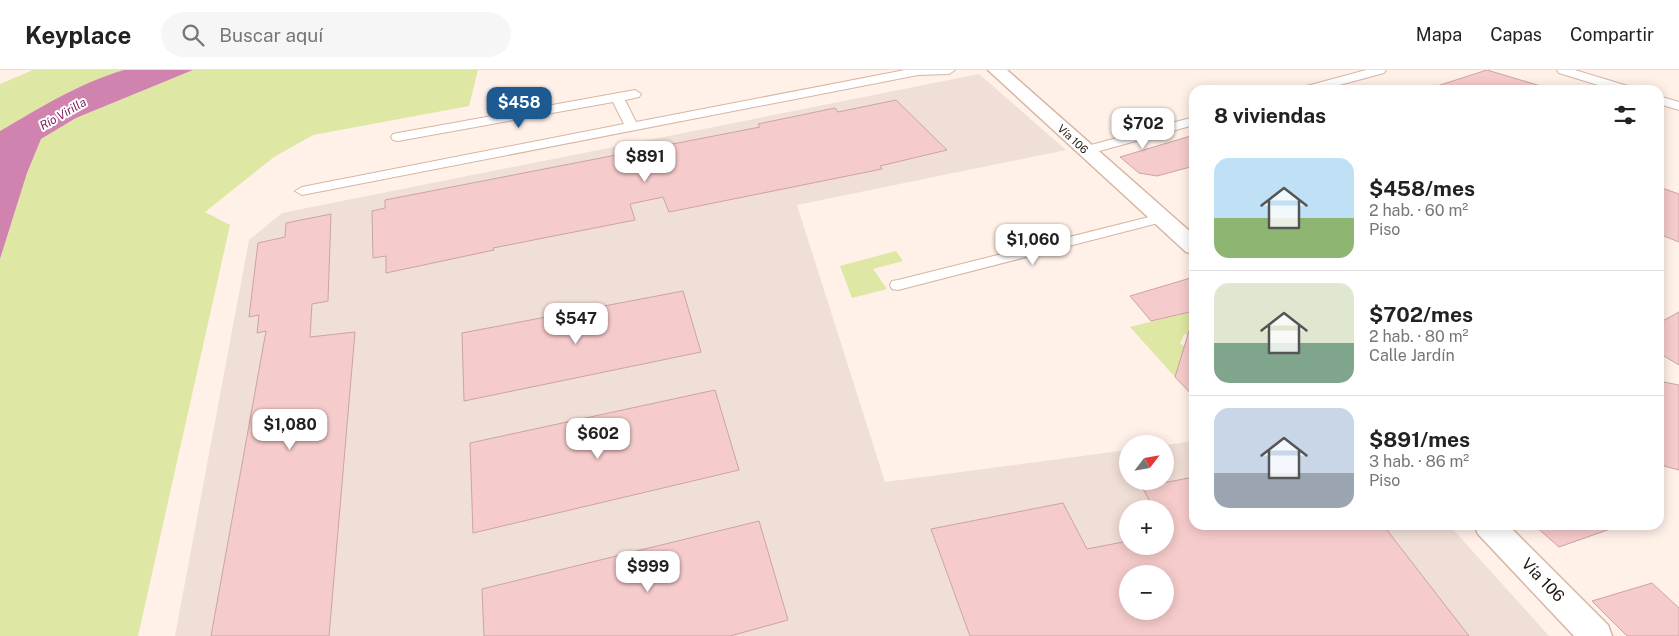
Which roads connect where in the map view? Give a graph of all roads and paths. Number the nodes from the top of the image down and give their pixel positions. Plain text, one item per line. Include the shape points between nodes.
1 (918, 70) edge
2 (949, 70) edge
3 (997, 70) edge
4 (1380, 70) edge
5 (1563, 70) edge
6 (1325, 85) edge
7 (1611, 85) edge
8 (635, 94) dead end
9 (617, 97) junction
10 (1664, 102) edge
11 (1679, 106) edge
12 (1189, 122) edge
13 (632, 127) junction
14 (398, 138) dead end
15 (1085, 151) junction
16 (302, 191) dead end
17 (1162, 218) junction
18 (1189, 242) edge
19 (898, 285) dead end
20 (1494, 530) edge
21 (1596, 636) edge

1 - 2 street
1 - 13 street
3 - 15 main road, Vía 106
4 - 6 street
5 - 7 street
8 - 9 street
9 - 13 street
9 - 14 street
10 - 11 street
12 - 15 street
13 - 16 street
15 - 17 main road, Vía 106
17 - 18 main road, Vía 106
17 - 19 street
20 - 21 main road, Vía 106

